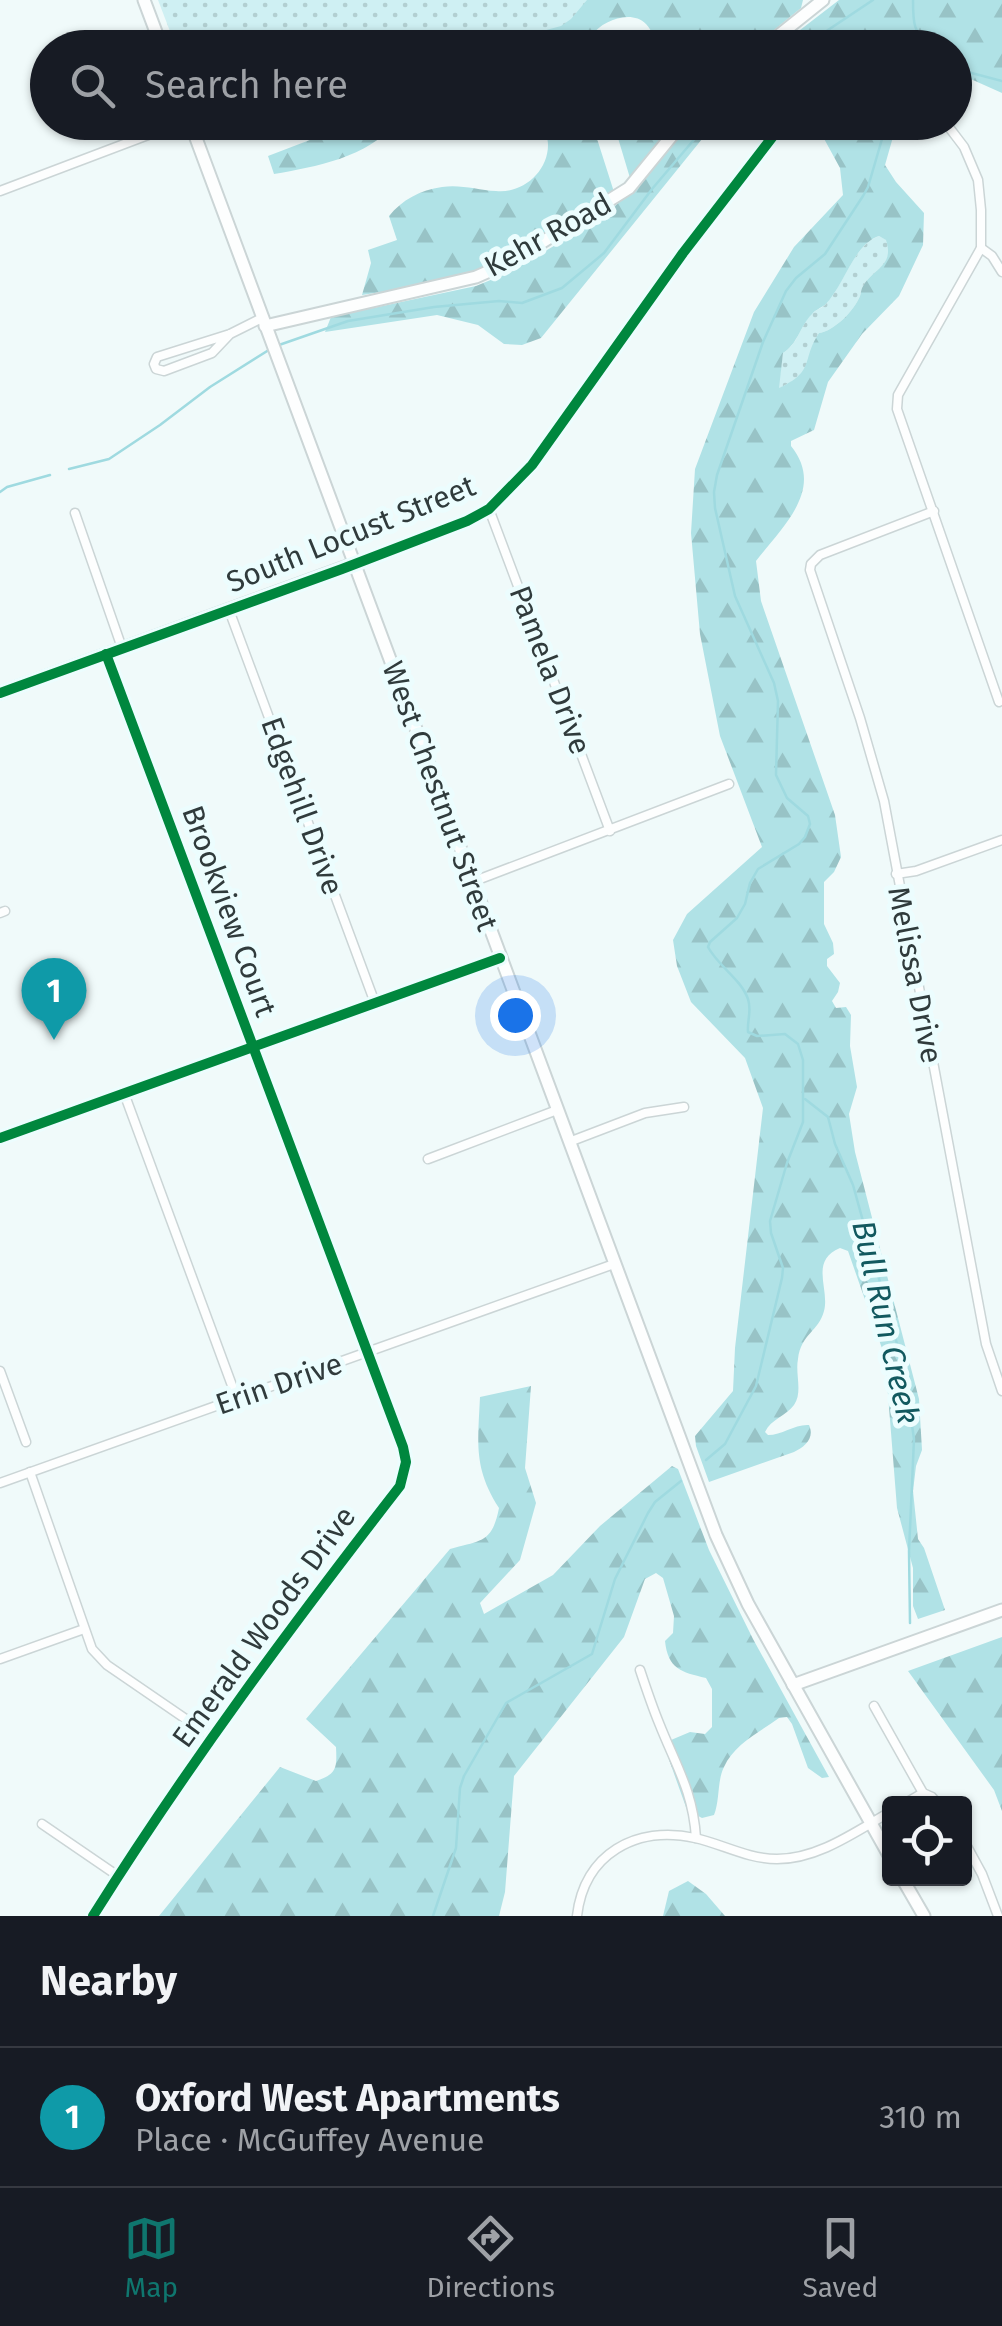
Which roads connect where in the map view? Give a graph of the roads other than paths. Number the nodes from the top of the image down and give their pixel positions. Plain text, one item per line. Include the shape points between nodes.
1 (144, 0) edge
2 (822, 0) edge
3 (155, 30) edge
4 (785, 30) edge
5 (135, 140) edge
6 (196, 140) edge
7 (668, 140) edge
8 (770, 140) edge
9 (959, 140) edge
10 (0, 191) edge
11 (980, 248) junction
12 (1002, 272) edge
13 (264, 322) junction
14 (230, 334) junction
15 (489, 509) junction
16 (934, 512) junction
17 (75, 513) dead end
18 (353, 564) junction
19 (229, 610) junction
20 (122, 648) junction
21 (106, 654) junction
22 (0, 693) edge
23 (999, 702) dead end
24 (730, 784) dead end
25 (610, 831) junction
26 (1002, 840) edge
27 (896, 874) junction
28 (472, 882) junction
29 (500, 958) junction
30 (375, 1003) junction
31 (253, 1047) junction
32 (124, 1094) junction
33 (684, 1108) dead end
34 (557, 1110) junction
35 (0, 1138) edge
36 (569, 1142) junction
37 (428, 1158) dead end
38 (614, 1264) junction
39 (368, 1354) junction
40 (0, 1371) edge
41 (1002, 1391) edge
42 (237, 1399) junction
43 (26, 1442) dead end
44 (30, 1472) junction
45 (0, 1483) edge
46 (1002, 1610) edge
47 (84, 1629) junction
48 (0, 1659) edge
49 (640, 1670) dead end
50 (793, 1685) junction
51 (874, 1706) dead end
52 (212, 1737) junction
53 (923, 1793) junction
54 (918, 1796) edge
55 (930, 1796) edge
56 (882, 1816) edge
57 (870, 1823) junction
58 (42, 1824) dead end
59 (696, 1838) junction
60 (882, 1843) edge
61 (972, 1856) edge
62 (118, 1876) junction
63 (907, 1886) edge
64 (93, 1916) edge
65 (577, 1916) edge
66 (924, 1916) edge
67 (998, 1916) edge

1 - 3 main road
2 - 4 main road
5 - 10 street
6 - 13 main road, West Chestnut Street
7 - 13 main road, Kehr Road via 623,193 512,261 476,276
8 - 15 street, South Locust Street via 532,465
9 - 11 street via 978,180
11 - 12 street
11 - 16 street via 896,401
13 - 14 street
13 - 18 main road, West Chestnut Street
14 - 14 street via 158,357 156,369 164,372 212,353
15 - 18 street, South Locust Street
15 - 25 street, Pamela Drive
16 - 23 street
16 - 27 street, Melissa Drive via 820,554 811,564 881,790
17 - 20 street
18 - 19 main road, South Locust Street
18 - 28 main road, West Chestnut Street
19 - 20 main road, South Locust Street
19 - 30 street, Edgehill Drive
20 - 21 main road, South Locust Street
21 - 22 main road, South Locust Street
21 - 31 street, Brookview Court
24 - 25 street
25 - 28 street
26 - 27 street
27 - 41 street, Melissa Drive via 986,1344
28 - 29 main road, West Chestnut Street
29 - 30 street
29 - 34 main road, West Chestnut Street
30 - 31 street
31 - 32 street
31 - 39 street, Brookview Court
32 - 35 street
32 - 42 street
33 - 36 street via 646,1113
34 - 36 main road, West Chestnut Street
34 - 37 street
36 - 38 main road, West Chestnut Street
38 - 39 street, Erin Drive
38 - 50 main road, West Chestnut Street via 716,1535
39 - 42 street, Erin Drive
39 - 52 street, Emerald Woods Drive via 403,1447 400,1486
40 - 43 street
42 - 44 street, Erin Drive
44 - 45 street, Erin Drive
44 - 47 street
46 - 50 main road
47 - 48 street
47 - 52 street via 98,1659
49 - 59 street via 688,1789
50 - 57 main road, West Chestnut Street
51 - 53 street
52 - 62 street, Emerald Woods Drive
53 - 54 street
53 - 55 street
56 - 57 street
57 - 59 street via 810,1854 775,1860
57 - 60 main road, West Chestnut Street
58 - 62 street
59 - 65 street via 654,1836 607,1854 590,1875
61 - 67 street
62 - 64 street, Emerald Woods Drive
63 - 66 main road

